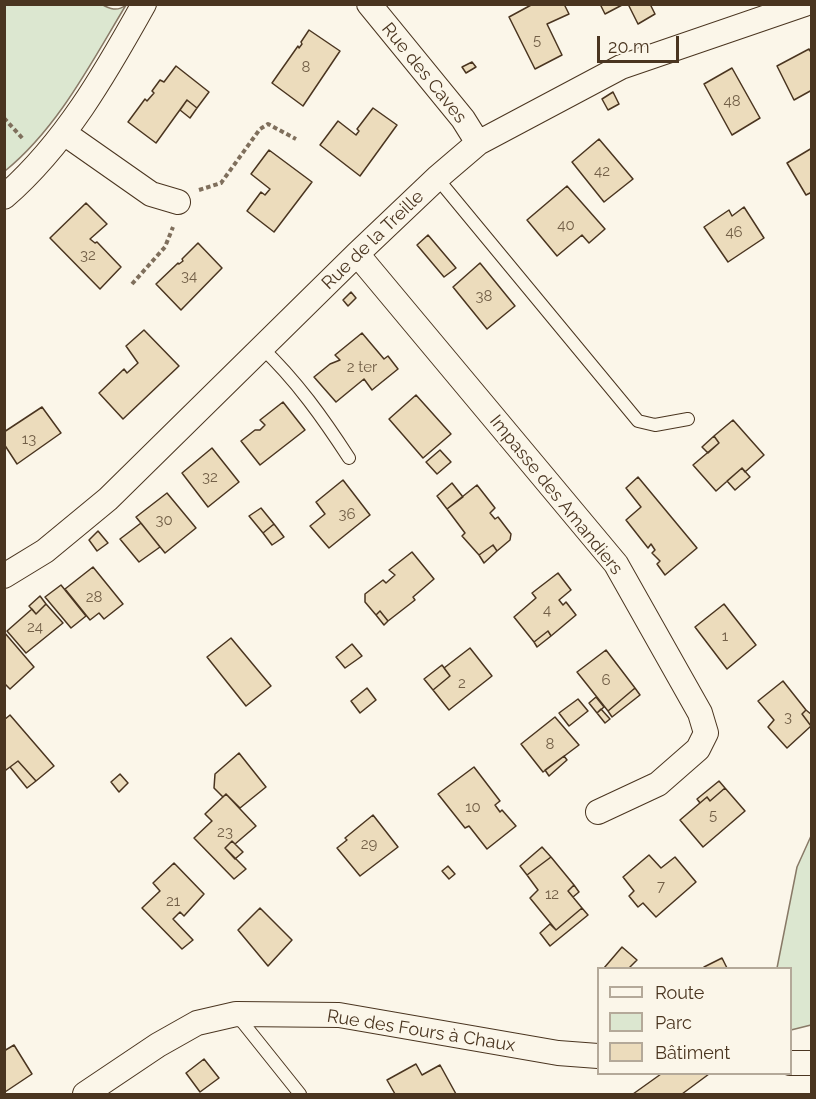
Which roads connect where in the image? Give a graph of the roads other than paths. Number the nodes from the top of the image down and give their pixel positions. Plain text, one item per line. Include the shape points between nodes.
1 (144, 4) edge
2 (369, 4) edge
3 (805, 4) edge
4 (64, 133) junction
5 (478, 143) junction
6 (437, 178) junction
7 (4, 197) edge
8 (178, 202) road end
9 (357, 254) junction
10 (261, 348) junction
11 (688, 419) dead end
12 (349, 458) dead end
13 (4, 576) edge
14 (598, 812) dead end
15 (236, 1014) junction
16 (597, 1056) edge
17 (792, 1063) edge
18 (812, 1063) edge
19 (85, 1095) edge
20 (300, 1095) edge

1 - 4 street via 107,71
2 - 5 street, Rue des Caves via 463,119
3 - 5 street, Rue de la Treille via 621,67
4 - 7 street
4 - 8 street via 151,194
5 - 6 street, Rue de la Treille
6 - 9 street, Rue de la Treille
6 - 11 lane via 638,422 655,425
9 - 10 street, Rue de la Treille
9 - 14 street, Impasse des Amandiers via 616,564 700,713 706,733 698,749 658,784
10 - 12 lane via 295,383
10 - 13 street, Rue de la Treille via 108,500 45,551
15 - 16 street, Rue des Fours à Chaux via 339,1015 558,1053
15 - 19 street, Rue des Fours à Chaux via 197,1023
15 - 20 lane
17 - 18 street

